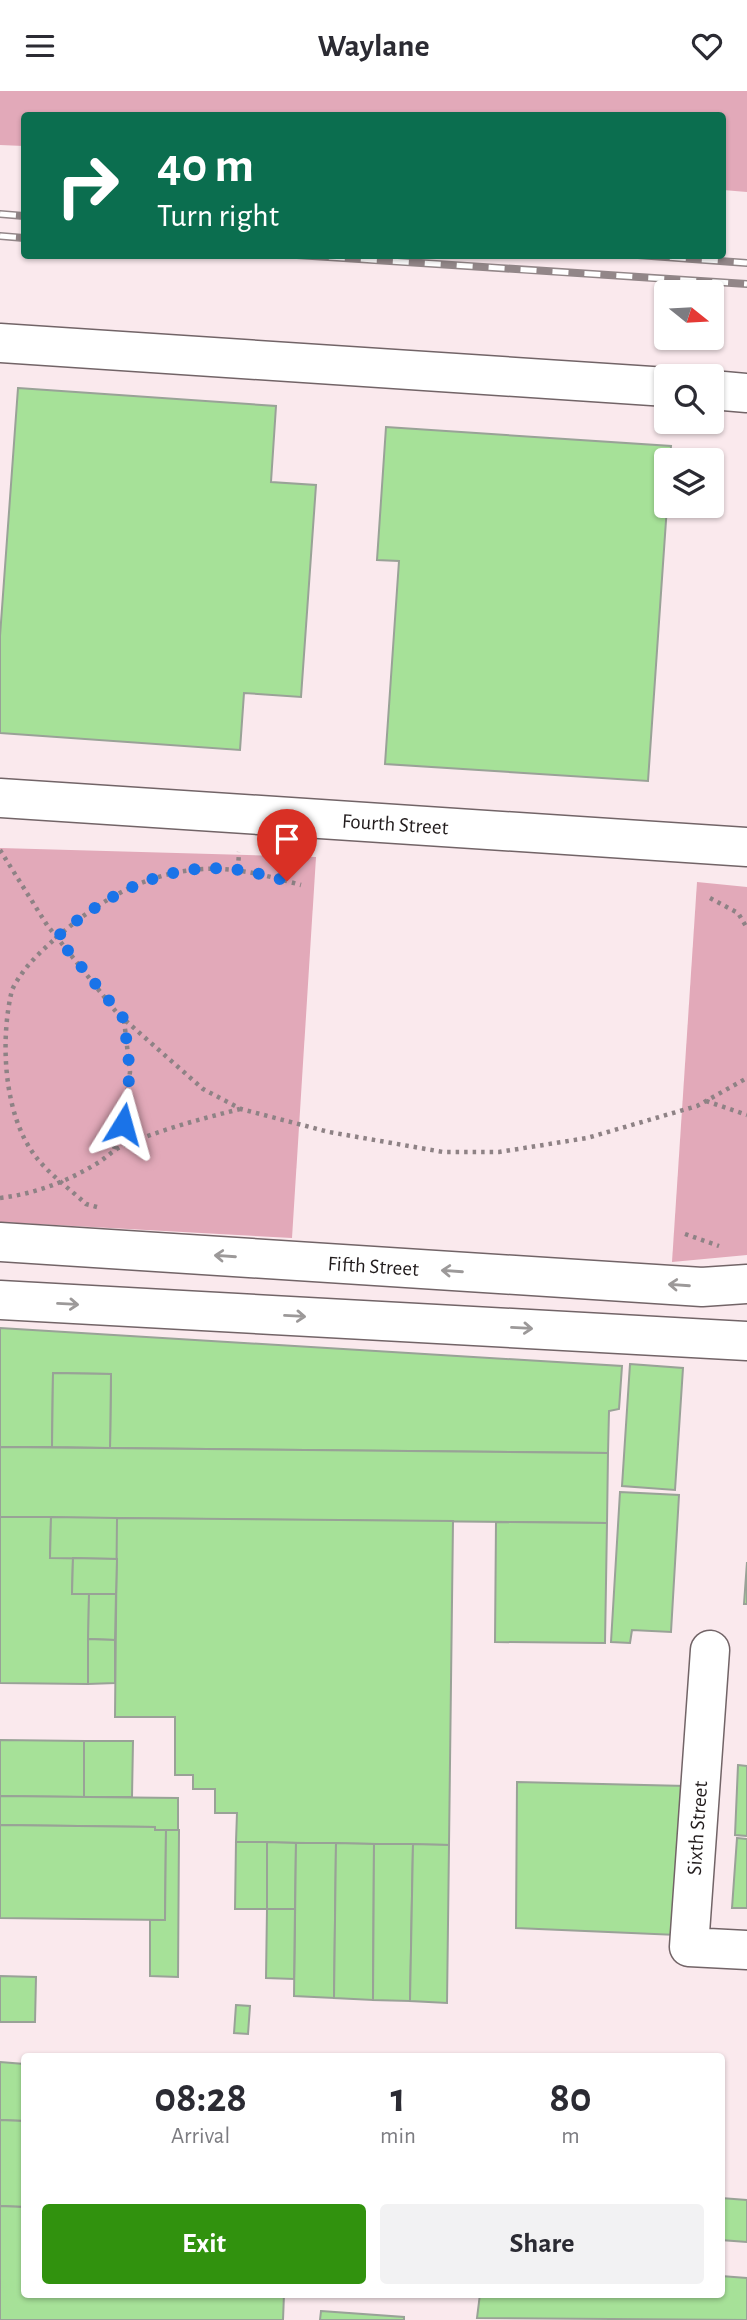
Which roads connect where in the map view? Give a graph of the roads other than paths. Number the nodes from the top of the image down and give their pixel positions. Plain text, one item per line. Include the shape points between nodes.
1 (0, 343) edge
2 (654, 386) edge
3 (724, 391) edge
4 (747, 393) edge
5 (0, 798) edge
6 (747, 848) edge
7 (0, 1242) edge
8 (747, 1284) edge
9 (0, 1300) edge
10 (747, 1341) edge
11 (710, 1650) dead end
12 (747, 1950) edge

1 - 2 lane
3 - 4 lane
5 - 6 lane, Fourth Street
8 -> 7 lane, Fifth Street via 702,1287
9 -> 10 lane
11 - 12 lane, Sixth Street via 689,1947

